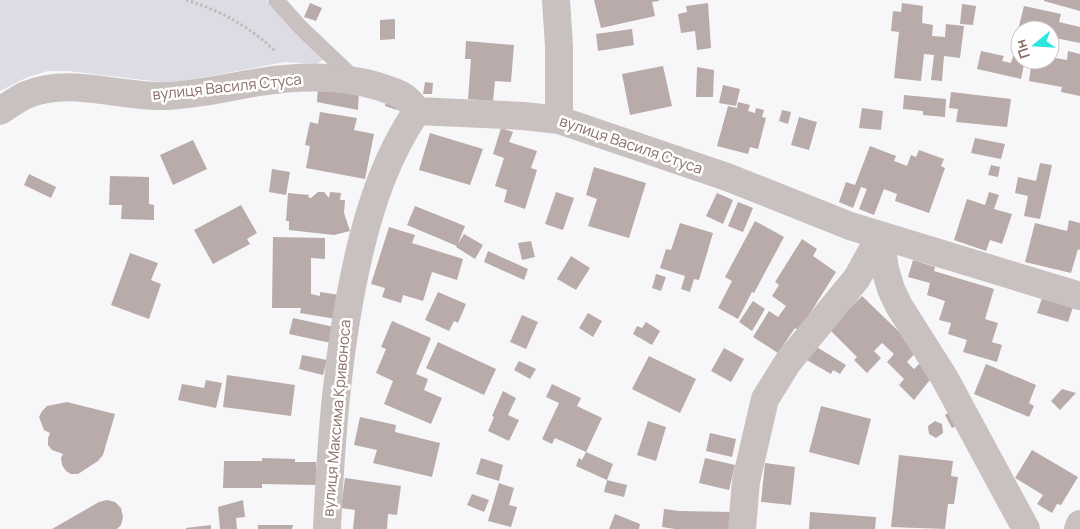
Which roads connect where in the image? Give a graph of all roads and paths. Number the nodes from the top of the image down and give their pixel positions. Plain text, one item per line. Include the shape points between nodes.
1 (186, 0) edge
2 (276, 0) edge
3 (556, 0) edge
4 (282, 58) dead end
5 (357, 81) junction
6 (0, 111) edge
7 (417, 111) junction
8 (559, 120) junction
9 (880, 236) junction
10 (1080, 296) edge
11 (1080, 524) edge
12 (327, 529) edge
13 (742, 529) edge
14 (1026, 529) edge
15 (1078, 529) edge

1 - 4 path via 212,8 247,27
2 - 5 lane
3 - 8 street
5 - 6 street, вулиця Василя Стуса via 294,78 168,96 61,88 30,94
5 - 7 street, вулиця Василя Стуса via 402,94
7 - 8 street, вулиця Василя Стуса
7 - 12 street, вулиця Максима Кривоноса via 389,158 371,207 356,269 338,372
8 - 9 street, вулиця Василя Стуса via 726,177
9 - 10 street, вулиця Василя Стуса
9 - 13 street via 857,278 788,362 765,399 746,481
9 - 14 street via 885,269 899,306 944,377
11 - 15 street

